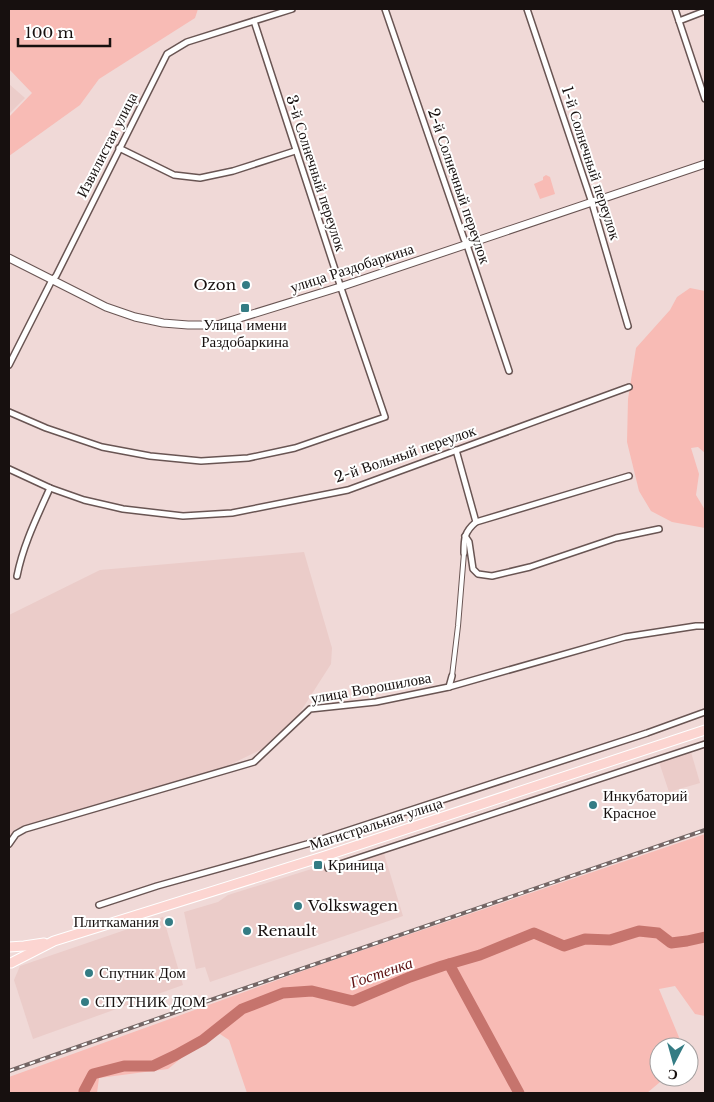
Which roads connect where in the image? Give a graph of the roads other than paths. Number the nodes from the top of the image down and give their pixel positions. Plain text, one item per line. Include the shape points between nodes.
1 (292, 9) edge
2 (385, 9) edge
3 (527, 9) edge
4 (675, 9) edge
5 (705, 11) edge
6 (679, 21) junction
7 (254, 22) junction
8 (705, 99) edge
9 (119, 148) junction
10 (295, 151) junction
11 (705, 164) edge
12 (592, 203) junction
13 (467, 245) junction
14 (9, 258) edge
15 (52, 280) junction
16 (340, 287) junction
17 (628, 326) dead end
18 (9, 365) edge
19 (509, 371) dead end
20 (629, 387) dead end
21 (9, 412) edge
22 (456, 450) junction
23 (9, 469) edge
24 (629, 476) dead end
25 (50, 488) junction
26 (476, 522) junction
27 (659, 529) dead end
28 (465, 536) junction
29 (464, 553) joint
30 (17, 576) dead end
31 (705, 626) edge
32 (452, 676) joint
33 (449, 686) junction
34 (705, 712) edge
35 (705, 730) edge
36 (705, 744) edge
37 (9, 844) edge
38 (325, 856) junction
39 (99, 905) dead end
40 (54, 941) junction
41 (9, 949) edge
42 (10, 966) edge

1 - 7 street, Извилистая улица
2 - 13 street, 2-й Солнечный переулок
3 - 12 street, 1-й Солнечный переулок
4 - 6 street
5 - 6 street
6 - 8 street
7 - 9 street, Извилистая улица via 186,42 167,54
7 - 10 street, 3-й Солнечный переулок
9 - 10 street via 174,174 200,178
9 - 15 street, Извилистая улица
10 - 16 street, 3-й Солнечный переулок
11 - 12 street, улица Раздобаркина
12 - 13 street, улица Раздобаркина
12 - 17 street, 1-й Солнечный переулок
13 - 16 street, улица Раздобаркина
13 - 19 street, 2-й Солнечный переулок
14 - 15 street, улица Раздобаркина
15 - 16 street, улица Раздобаркина via 106,307 135,317 188,325 217,325
15 - 18 street, Извилистая улица
16 - 21 street, 3-й Солнечный переулок via 385,417 295,448 248,458 201,461 102,447
20 - 22 street, 2-й Вольный переулок
22 - 25 street, 2-й Вольный переулок via 348,490 232,513 183,516 123,509
22 - 26 street
23 - 25 street, 2-й Вольный переулок
24 - 26 street
25 - 30 street via 20,558
26 - 28 street
27 - 28 street via 616,538 530,567 492,576 478,574 473,569
28 - 29 street
29 - 32 street
31 - 33 street, улица Ворошилова via 625,637
32 - 33 street
33 - 37 street, улица Ворошилова via 376,702 310,709 254,762 26,829 16,834
34 - 39 street via 320,840
35 - 38 main road, Магистральная улица
36 - 38 street via 328,868
38 - 40 main road, Магистральная улица
40 - 41 main road, Магистральная улица
40 - 42 main road, Магистральная улица
41 - 42 main road, Магистральная улица

